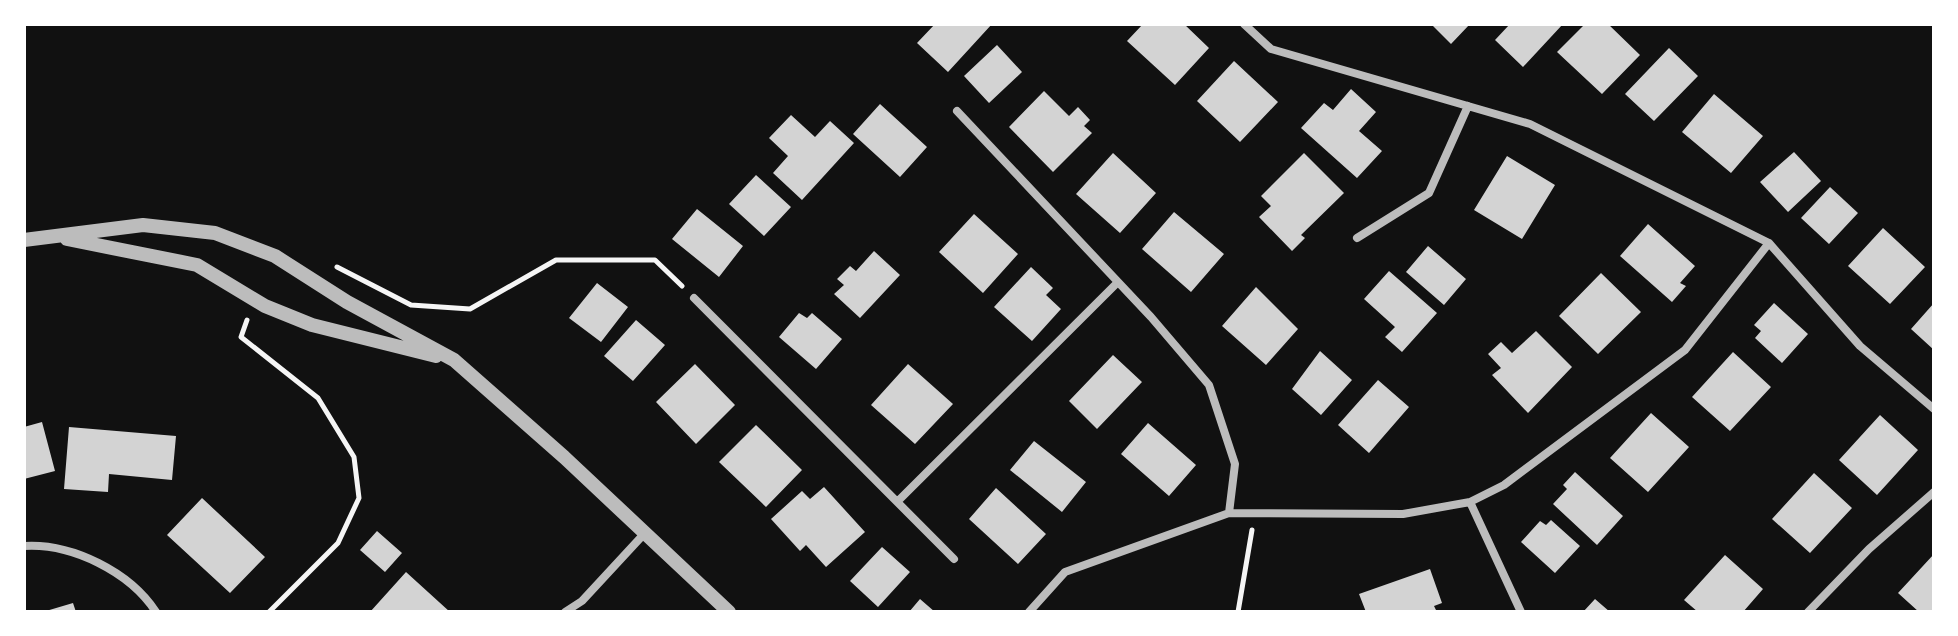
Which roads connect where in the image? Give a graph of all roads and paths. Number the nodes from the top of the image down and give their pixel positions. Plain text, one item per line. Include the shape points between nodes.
1 (1244, 24) edge
2 (1468, 106) junction
3 (957, 111) dead end
4 (55, 236) junction
5 (1357, 238) dead end
6 (24, 240) edge
7 (1769, 243) junction
8 (1118, 282) junction
9 (694, 298) dead end
10 (454, 360) junction
11 (1934, 409) edge
12 (1934, 492) edge
13 (898, 501) junction
14 (1470, 502) junction
15 (1229, 513) junction
16 (1255, 513) junction
17 (644, 534) junction
18 (24, 546) edge
19 (954, 559) dead end
20 (156, 612) edge
21 (565, 612) edge
22 (729, 612) edge
23 (1029, 612) edge
24 (1238, 612) edge
25 (1521, 612) edge
26 (1808, 612) edge

1 - 2 street via 1271,49
2 - 5 street via 1429,193
2 - 7 street via 1530,124
3 - 8 street
4 - 6 street
4 - 10 street via 197,265 265,306 312,325
4 - 10 street via 143,225 215,233 275,256
7 - 11 street via 1860,346
7 - 14 street via 1685,350 1504,485
8 - 13 street
8 - 15 street via 1209,385 1235,464
9 - 13 street
10 - 17 street
12 - 26 street
13 - 19 street
14 - 16 street via 1403,514
14 - 25 street
15 - 16 street
15 - 23 street via 1065,572
16 - 24 path
17 - 21 street via 582,601
17 - 22 street
18 - 20 street via 74,553 116,572

